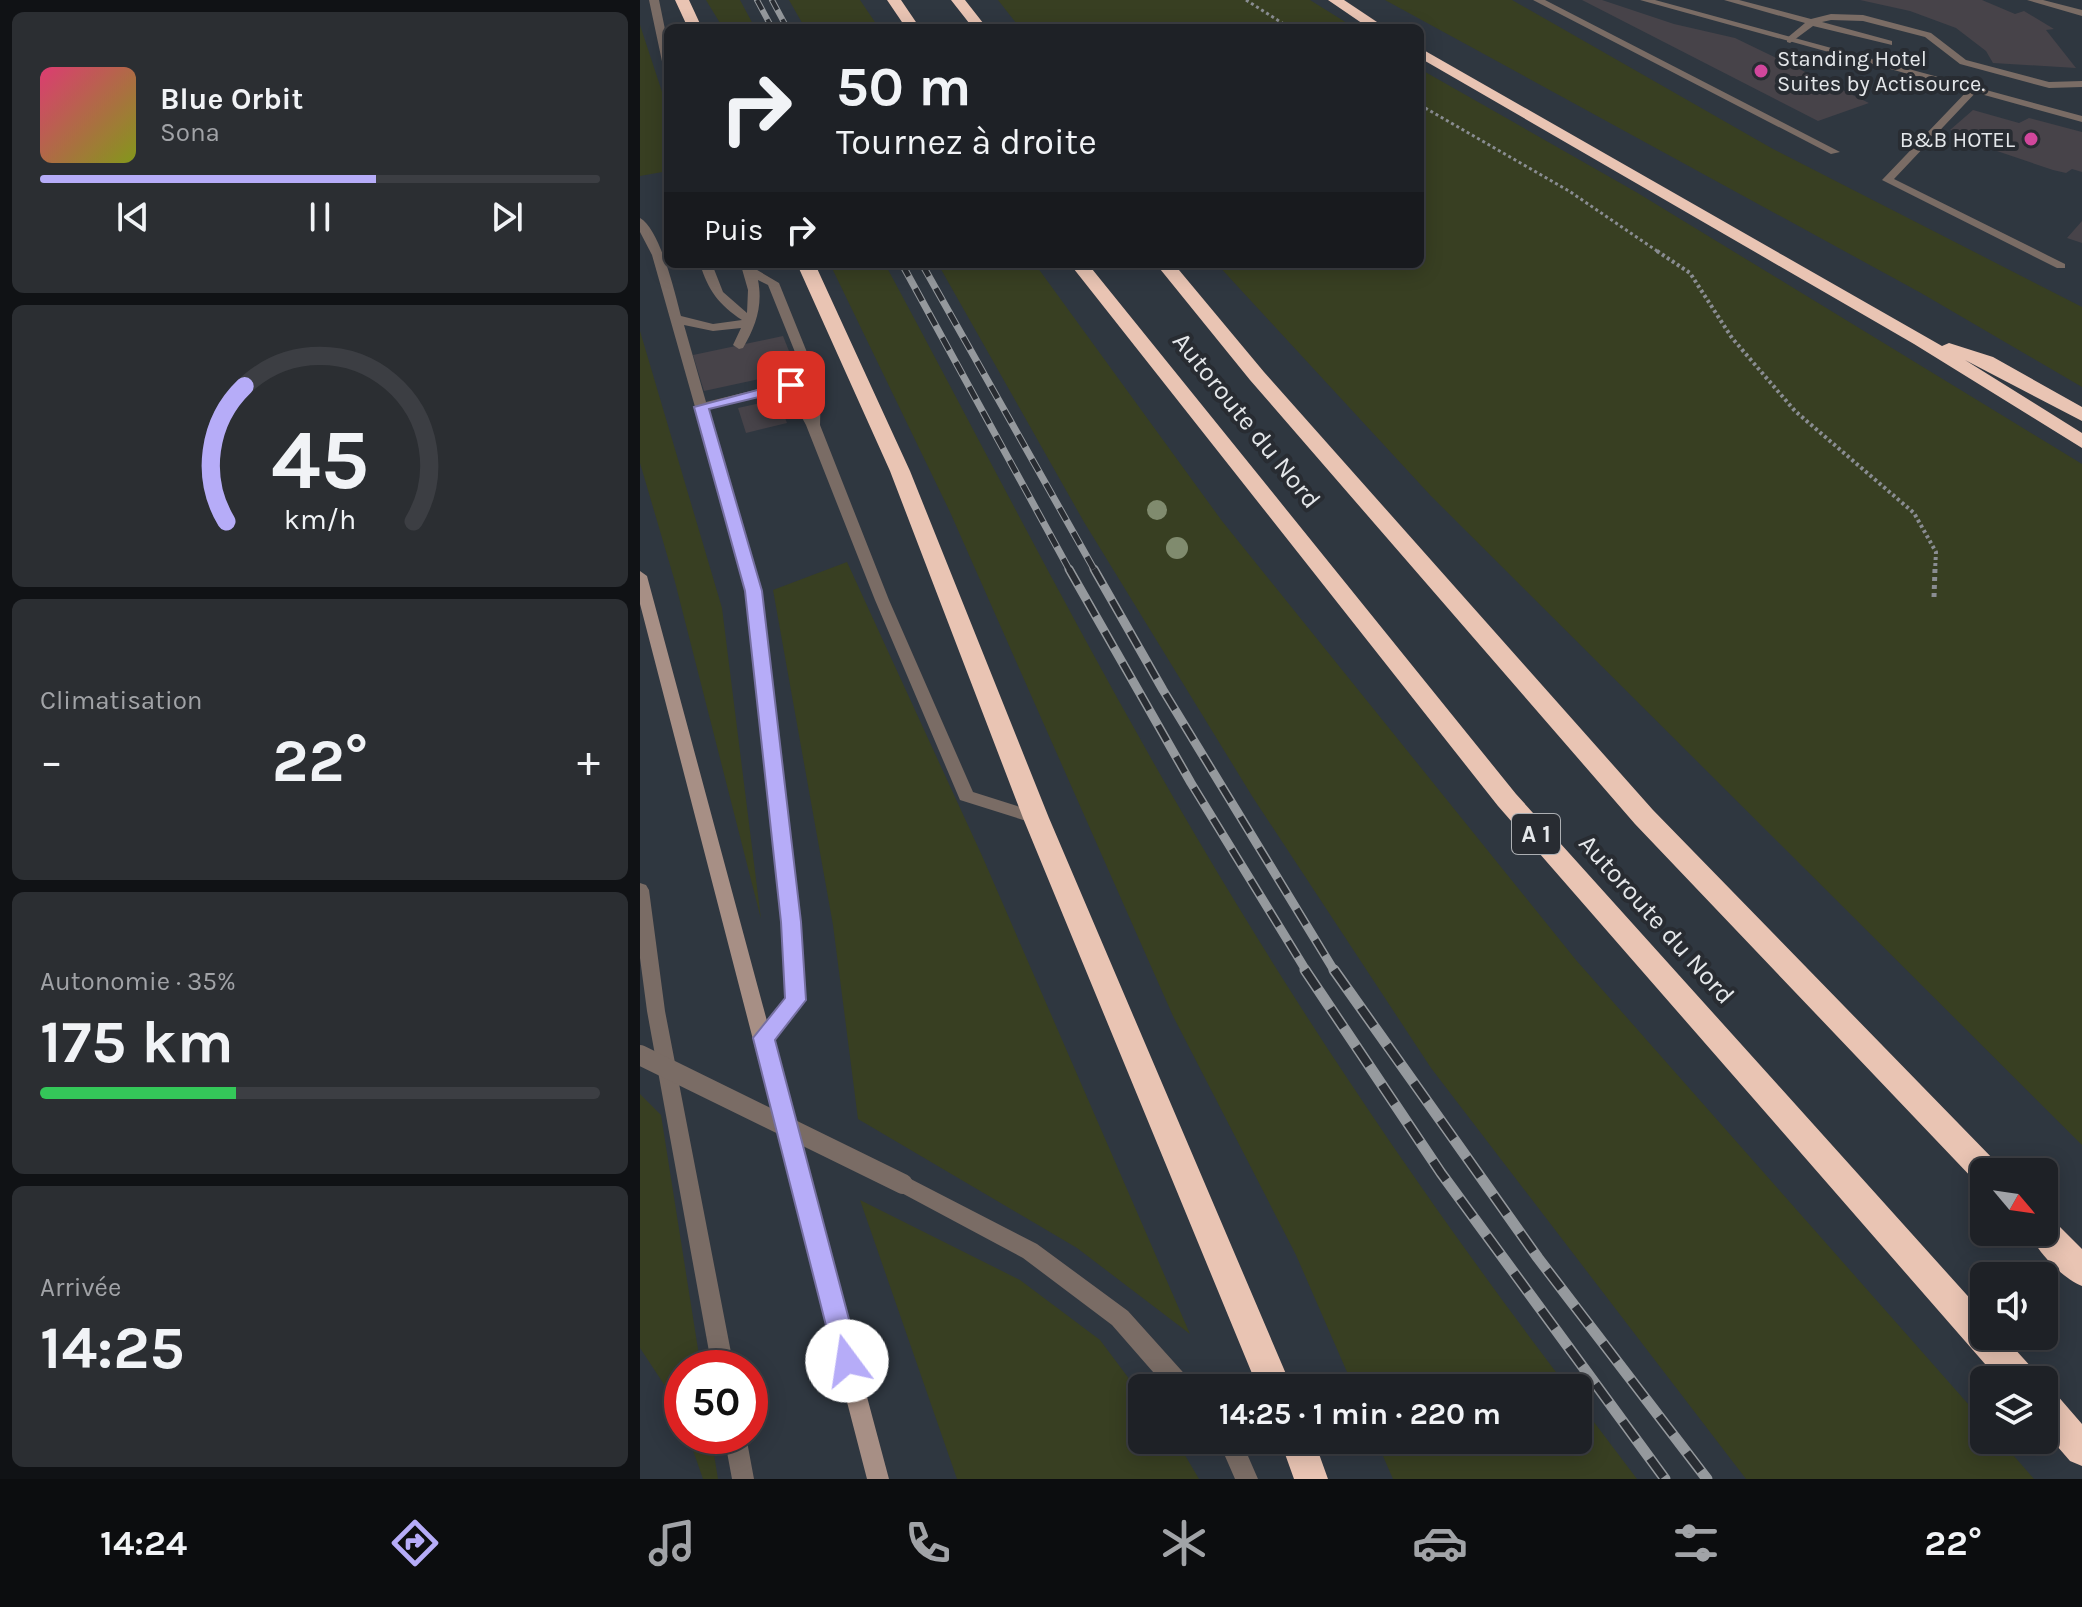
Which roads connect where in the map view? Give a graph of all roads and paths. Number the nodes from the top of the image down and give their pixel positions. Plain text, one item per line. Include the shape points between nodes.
1 (654, 0) edge
2 (682, 0) edge
3 (894, 0) edge
4 (958, 0) edge
5 (1246, 0) edge
6 (1335, 0) edge
7 (1538, 0) edge
8 (1645, 0) edge
9 (1729, 0) edge
10 (2032, 0) edge
11 (2082, 13) edge
12 (1812, 22) junction
13 (693, 24) edge
14 (910, 24) edge
15 (977, 24) edge
16 (1284, 24) edge
17 (1373, 24) edge
18 (1790, 40) junction
19 (1889, 43) dead end
20 (664, 47) edge
21 (1424, 54) edge
22 (2082, 84) edge
23 (1974, 89) junction
24 (1424, 107) edge
25 (2082, 119) edge
26 (1835, 152) dead end
27 (640, 221) edge
28 (663, 252) edge
29 (2061, 266) dead end
30 (666, 268) edge
31 (707, 268) edge
32 (747, 268) edge
33 (808, 268) edge
34 (1082, 268) edge
35 (1168, 268) edge
36 (676, 318) junction
37 (751, 321) junction
38 (1920, 340) junction
39 (739, 345) dead end
40 (701, 407) junction
41 (2082, 415) edge
42 (813, 425) junction
43 (2082, 442) edge
44 (640, 576) edge
45 (753, 591) joint
46 (1934, 597) dead end
47 (1036, 818) junction
48 (640, 890) edge
49 (764, 1038) junction
50 (640, 1055) edge
51 (1973, 1158) edge
52 (2058, 1246) edge
53 (2082, 1271) edge
54 (720, 1350) edge
55 (2009, 1366) edge
56 (1170, 1374) edge
57 (1269, 1374) edge
58 (2058, 1422) edge
59 (2082, 1449) edge
60 (738, 1454) edge
61 (1235, 1454) edge
62 (1302, 1454) edge
63 (743, 1479) edge
64 (878, 1479) edge
65 (1247, 1479) edge
66 (1311, 1479) edge

1 - 20 street
2 - 13 highway
3 - 14 highway
4 - 15 highway
5 - 16 path
6 - 17 highway
7 - 26 street
8 - 18 street
9 - 12 street
10 - 11 street
12 - 18 street
12 - 19 street
12 - 22 street via 1863,18 1898,25 1928,35 1963,62 2049,85
18 - 23 street
21 - 38 highway
23 - 25 street
23 - 29 street via 1887,180
24 - 46 path via 1569,191 1690,273 1732,338 1795,411 1914,513 1936,552
27 - 28 street
30 - 36 street
31 - 37 street via 714,293
32 - 37 street via 756,288
32 - 42 street via 773,283 815,387
33 - 47 highway via 900,471
34 - 55 highway, Autoroute du Nord / A 1 via 1507,800
35 - 51 highway, Autoroute du Nord via 1644,817
36 - 37 street via 711,330
36 - 40 street
37 - 39 street
38 - 41 highway via 1986,361
38 - 43 highway
40 - 42 street via 753,387 791,385
40 - 45 street
42 - 47 street via 966,796
44 - 49 main road
45 - 49 main road via 795,1000
47 - 57 highway
48 - 54 street via 656,1011
49 - 64 main road
50 - 56 street, bridge via 1030,1251 1120,1318
52 - 53 highway
58 - 59 highway
60 - 63 street
61 - 65 street
62 - 66 highway

